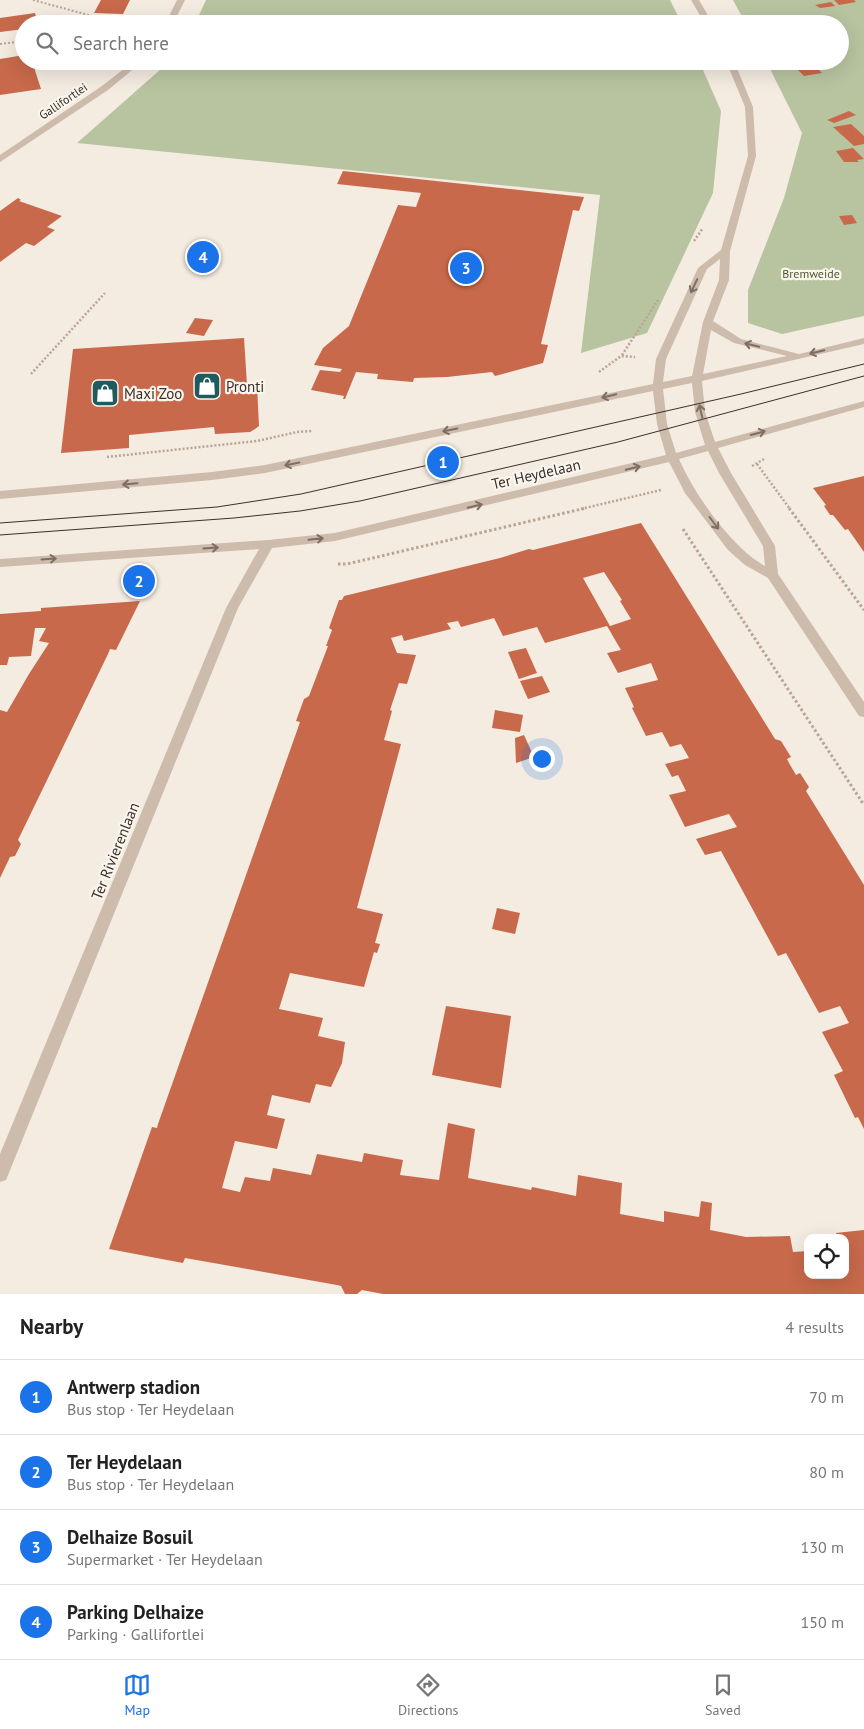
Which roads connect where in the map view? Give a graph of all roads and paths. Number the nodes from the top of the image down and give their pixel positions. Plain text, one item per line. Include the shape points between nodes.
1 (33, 0) edge
2 (181, 0) edge
3 (695, 0) edge
4 (89, 15) edge
5 (174, 15) edge
6 (704, 15) edge
7 (15, 42) edge
8 (0, 44) edge
9 (128, 70) edge
10 (734, 70) edge
11 (0, 159) edge
12 (706, 224) dead end
13 (690, 249) dead end
14 (726, 251) junction
15 (105, 293) dead end
16 (658, 299) dead end
17 (708, 322) junction
18 (864, 341) edge
19 (622, 356) junction
20 (636, 357) dead end
21 (800, 357) junction
22 (594, 373) dead end
23 (31, 374) dead end
24 (697, 378) junction
25 (657, 385) junction
26 (864, 404) edge
27 (321, 430) dead end
28 (712, 445) junction
29 (672, 457) junction
30 (98, 458) dead end
31 (758, 464) dead end
32 (658, 491) dead end
33 (0, 495) edge
34 (663, 499) dead end
35 (679, 524) dead end
36 (268, 544) junction
37 (0, 563) edge
38 (772, 575) junction
39 (864, 610) edge
40 (864, 712) edge
41 (864, 805) edge
42 (0, 1174) edge

1 - 4 path
2 - 5 street
3 - 6 street
7 - 8 path
9 - 11 street, Gallifortlei
10 - 14 street via 749,107 752,156
12 - 13 path
14 - 17 street via 724,280
14 -> 25 street via 703,268 660,359
15 - 23 path
16 - 19 path
21 -> 17 street via 740,343 721,334
17 - 24 street
18 -> 21 street
19 - 20 path
19 - 22 path
21 - 24 street
24 - 25 street
28 -> 24 street via 700,412
25 - 29 street via 660,415
25 -> 33 street via 265,469
28 -> 26 street, Ter Heydelaan
27 - 30 path
28 - 29 street, Ter Heydelaan
28 - 38 street via 769,546
36 -> 29 street, Ter Heydelaan via 374,530
29 -> 38 street via 685,484 729,543 745,560
31 - 39 path
32 - 34 path
35 - 41 path
37 -> 36 street, Ter Heydelaan
36 - 42 street, Ter Rivierenlaan via 232,608
38 - 40 street

